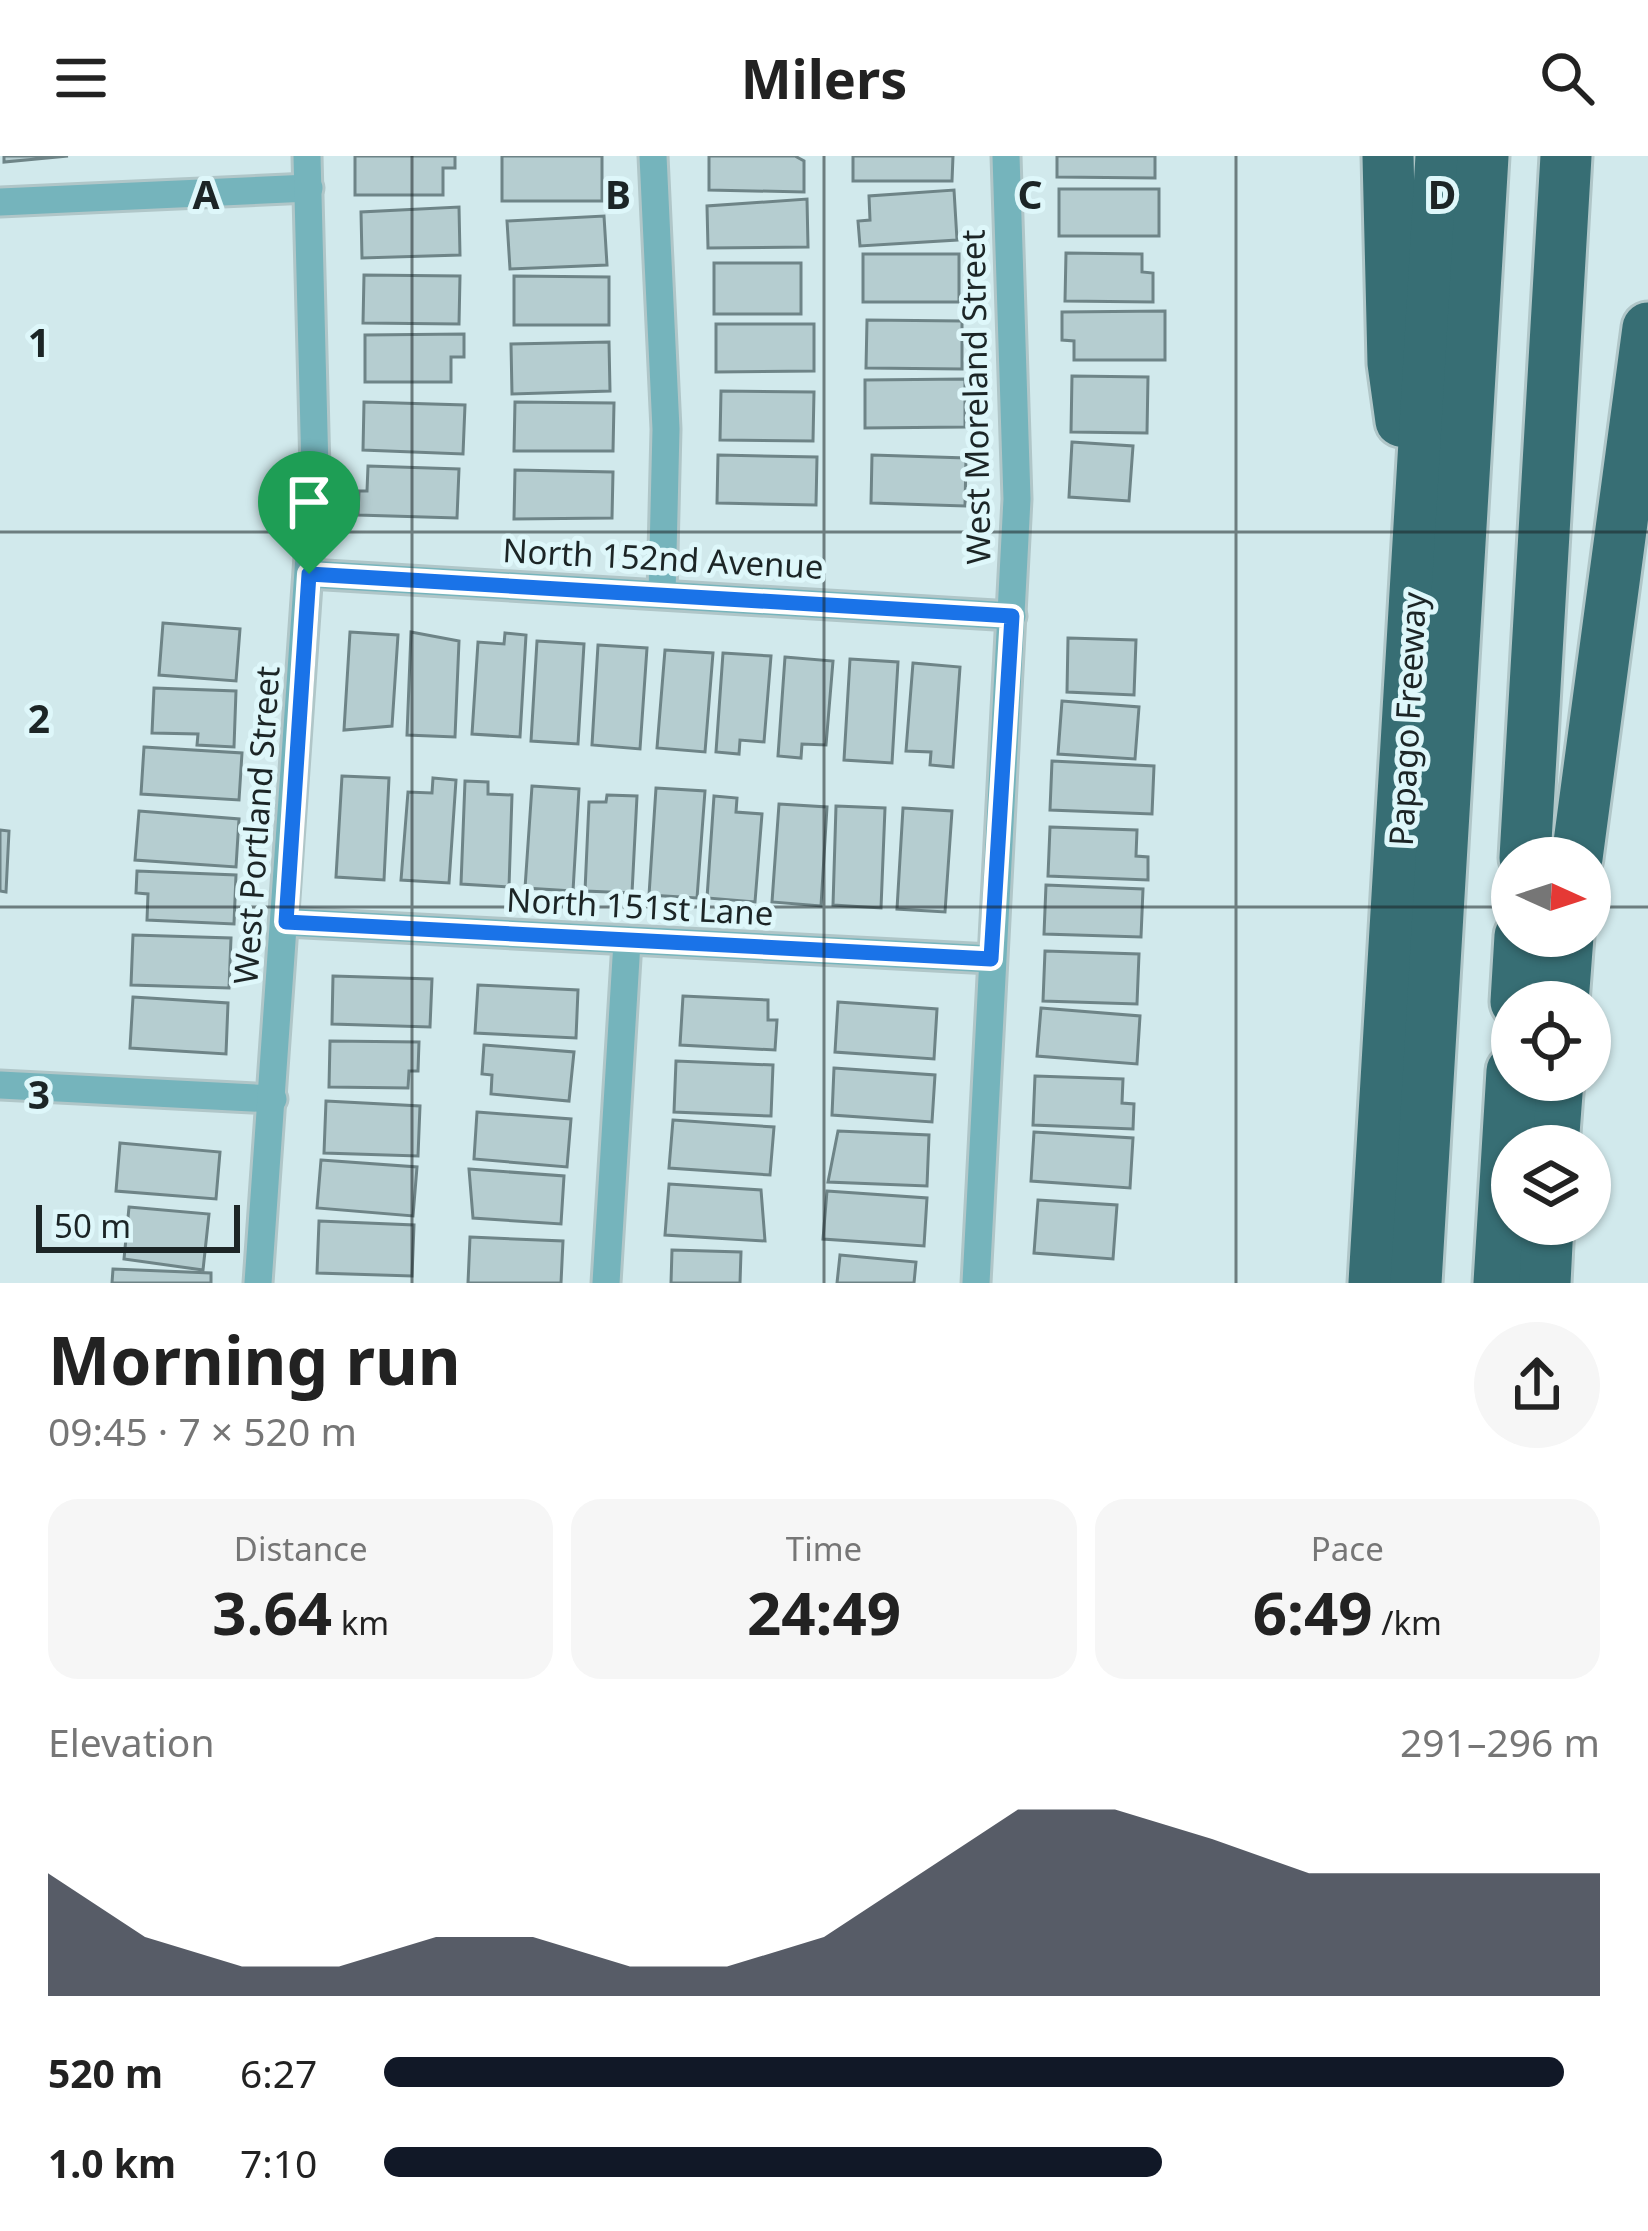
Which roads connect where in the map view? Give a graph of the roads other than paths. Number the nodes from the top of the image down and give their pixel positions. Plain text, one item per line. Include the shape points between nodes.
1 (307, 156) edge
2 (652, 156) edge
3 (1006, 156) edge
4 (1388, 156) edge
5 (1441, 156) edge
6 (1483, 156) edge
7 (1566, 156) edge
8 (309, 188) junction
9 (0, 202) edge
10 (1648, 328) edge
11 (1418, 541) junction
12 (309, 574) junction
13 (662, 594) junction
14 (1012, 616) junction
15 (1526, 837) edge
16 (1580, 837) edge
17 (286, 922) junction
18 (628, 942) junction
19 (991, 959) junction
20 (0, 1084) edge
21 (273, 1099) junction
22 (1510, 1101) edge
23 (1547, 1245) edge
24 (258, 1283) edge
25 (606, 1283) edge
26 (976, 1283) edge
27 (1375, 1283) edge
28 (1416, 1283) edge
29 (1499, 1283) edge
30 (1545, 1283) edge

1 - 8 street, West Portland Street
2 - 13 street via 666,429
3 - 14 street, West Moreland Street via 1017,392
4 - 11 highway via 1393,363
5 - 11 highway, Papago Freeway
6 - 28 highway
7 - 15 highway
8 - 9 street
8 - 12 street, West Portland Street via 316,447
10 - 16 highway
11 - 27 highway, Papago Freeway
12 - 13 street, North 152nd Avenue
12 - 17 street, West Portland Street
13 - 14 street, North 152nd Avenue
14 - 19 street, West Moreland Street
17 - 18 street, North 151st Lane
17 - 21 street, West Portland Street
18 - 19 street, North 151st Lane
18 - 25 street
19 - 26 street, West Moreland Street
20 - 21 street
21 - 24 street, West Portland Street
22 - 29 highway
23 - 30 highway

